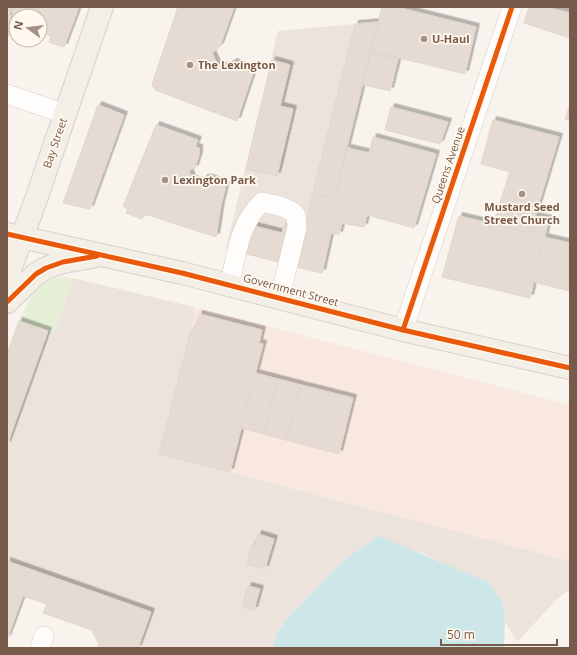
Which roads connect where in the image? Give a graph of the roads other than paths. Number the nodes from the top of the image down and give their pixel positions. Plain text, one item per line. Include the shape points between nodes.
1 (102, 7) edge
2 (512, 7) edge
3 (7, 94) edge
4 (65, 114) junction
5 (15, 236) edge
6 (101, 255) junction
7 (7, 278) edge
8 (230, 285) junction
9 (280, 297) junction
10 (7, 302) edge
11 (403, 330) junction
12 (570, 368) edge

1 - 4 main road, Bay Street
2 - 11 street, Queens Avenue
3 - 4 street
4 - 5 main road, Bay Street
5 - 6 main road, Government Street
5 - 7 main road, Bay Street
6 - 8 main road, Government Street
6 - 10 main road via 46,268 36,274
8 - 9 main road, Government Street
8 - 9 street via 240,235 249,217 262,202 287,208 296,214 297,220
9 - 11 main road, Government Street
11 - 12 main road, Government Street

